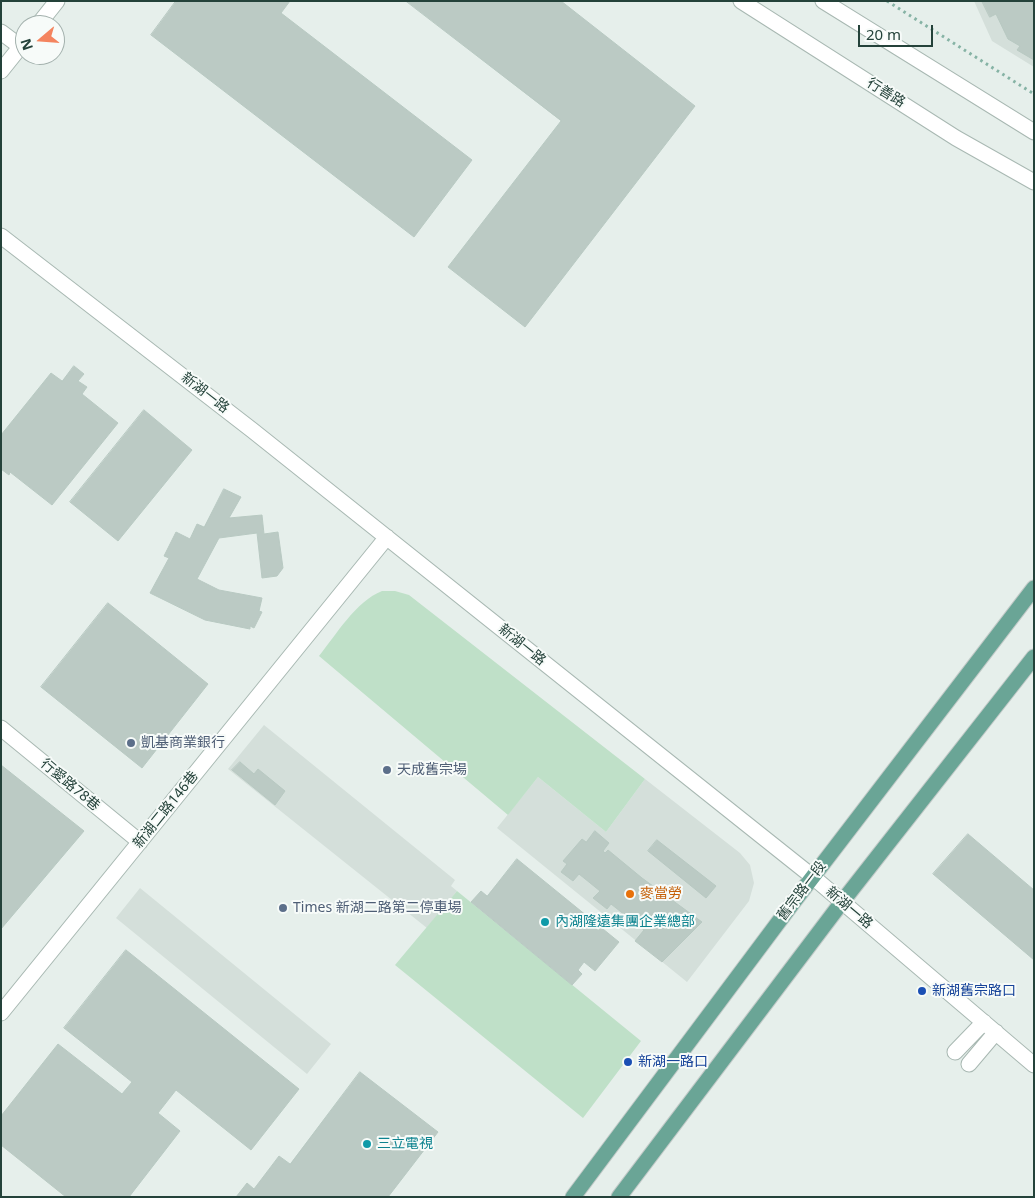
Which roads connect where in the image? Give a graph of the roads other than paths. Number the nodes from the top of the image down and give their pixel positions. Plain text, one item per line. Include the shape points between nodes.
1 (57, 1) edge
2 (742, 1) edge
3 (823, 1) edge
4 (46, 15) edge
5 (1, 32) edge
6 (15, 40) edge
7 (15, 54) edge
8 (1, 71) edge
9 (1034, 132) edge
10 (1034, 182) edge
11 (1, 236) edge
12 (387, 537) junction
13 (1034, 588) edge
14 (1034, 657) edge
15 (1, 728) edge
16 (140, 842) junction
17 (813, 877) junction
18 (842, 902) junction
19 (1, 1013) edge
20 (984, 1022) junction
21 (996, 1032) junction
22 (956, 1052) dead end
23 (969, 1064) dead end
24 (1034, 1065) edge
25 (573, 1197) edge
26 (620, 1197) edge

1 - 4 street
2 - 10 street, 行善路 via 956,138
3 - 9 street
5 - 6 street
7 - 8 street
11 - 12 street, 新湖一路
12 - 16 street, 新湖二路146巷
12 - 17 street, 新湖一路
13 - 17 main road, 舊宗路一段
14 - 18 main road
15 - 16 street, 行愛路78巷
16 - 19 street, 新湖二路146巷
17 - 18 street, 新湖一路
17 - 25 main road, 舊宗路一段
18 - 20 street, 新湖一路
18 - 26 main road
20 - 21 street, 新湖一路
20 - 22 street
21 - 23 street
21 - 24 street, 新湖一路

